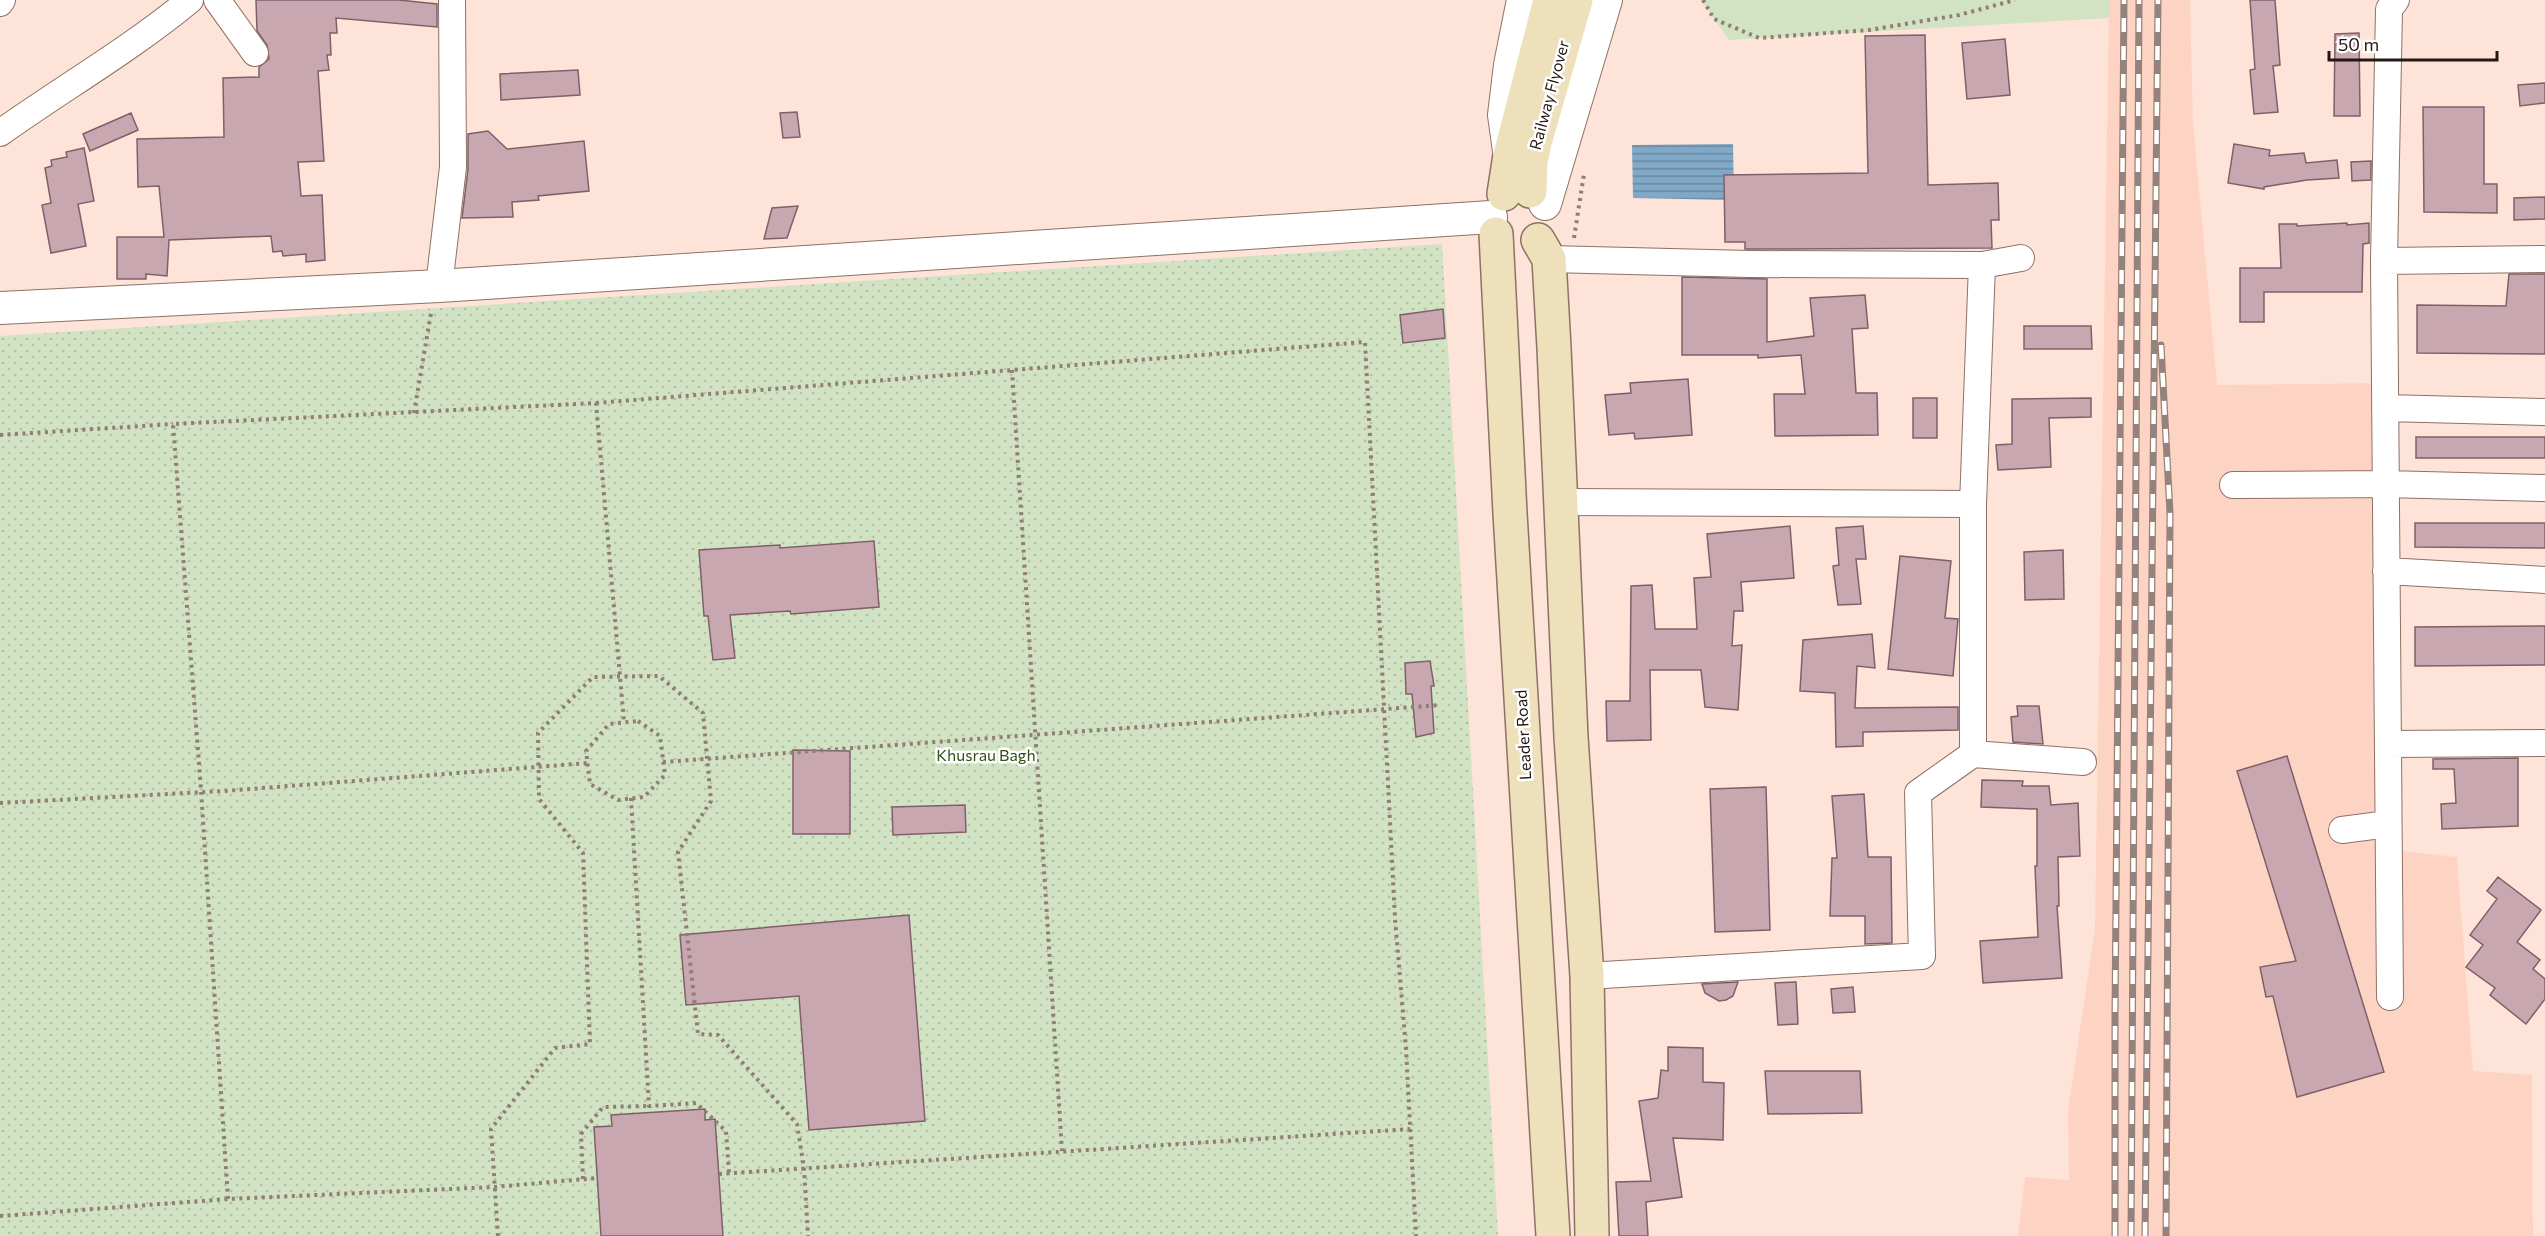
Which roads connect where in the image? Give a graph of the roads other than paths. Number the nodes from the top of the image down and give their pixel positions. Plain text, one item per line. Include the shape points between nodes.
1 (190, 0) edge
2 (217, 0) edge
3 (452, 0) edge
4 (1523, 0) edge
5 (1550, 0) edge
6 (1576, 0) edge
7 (1606, 0) edge
8 (2396, 0) edge
9 (255, 53) dead end
10 (1538, 95) junction
11 (0, 133) edge
12 (1510, 155) junction
13 (1513, 208) junction
14 (1544, 249) junction
15 (2021, 258) dead end
16 (2545, 260) edge
17 (2384, 261) junction
18 (1982, 265) junction
19 (439, 286) junction
20 (0, 308) edge
21 (2385, 408) junction
22 (2545, 412) edge
23 (2385, 484) junction
24 (2233, 485) dead end
25 (2545, 488) edge
26 (1561, 502) junction
27 (1973, 504) junction
28 (2386, 571) junction
29 (2545, 580) edge
30 (2545, 743) edge
31 (2388, 744) junction
32 (1972, 754) junction
33 (2083, 762) dead end
34 (2388, 824) junction
35 (2342, 830) dead end
36 (1587, 976) junction
37 (2390, 997) dead end
38 (1553, 1236) edge
39 (1592, 1236) edge

1 - 11 street via 156,28
2 - 9 street
3 - 19 street via 453,167
4 - 12 street via 1504,116
5 - 10 main road, Railway Flyover
6 - 10 main road, Railway Flyover
7 - 13 street
8 - 17 street via 2389,9
10 - 12 main road, Railway Flyover
10 - 13 main road, Railway Flyover via 1531,162
12 - 13 main road, Railway Flyover
13 - 14 main road via 1548,223
13 - 19 street
13 - 38 main road, Leader Road via 1509,513
14 - 18 street via 1750,264
14 - 26 main road
15 - 18 street
16 - 17 street
17 - 21 street
18 - 27 street
19 - 20 street
21 - 22 street
21 - 23 street
23 - 24 street
23 - 25 street
23 - 28 street
26 - 27 street
26 - 36 main road via 1570,737
27 - 32 street
28 - 29 street
28 - 31 street
30 - 31 street
31 - 34 street
32 - 33 street
32 - 36 street via 1918,793 1922,956
34 - 35 street
34 - 37 street
36 - 39 main road

